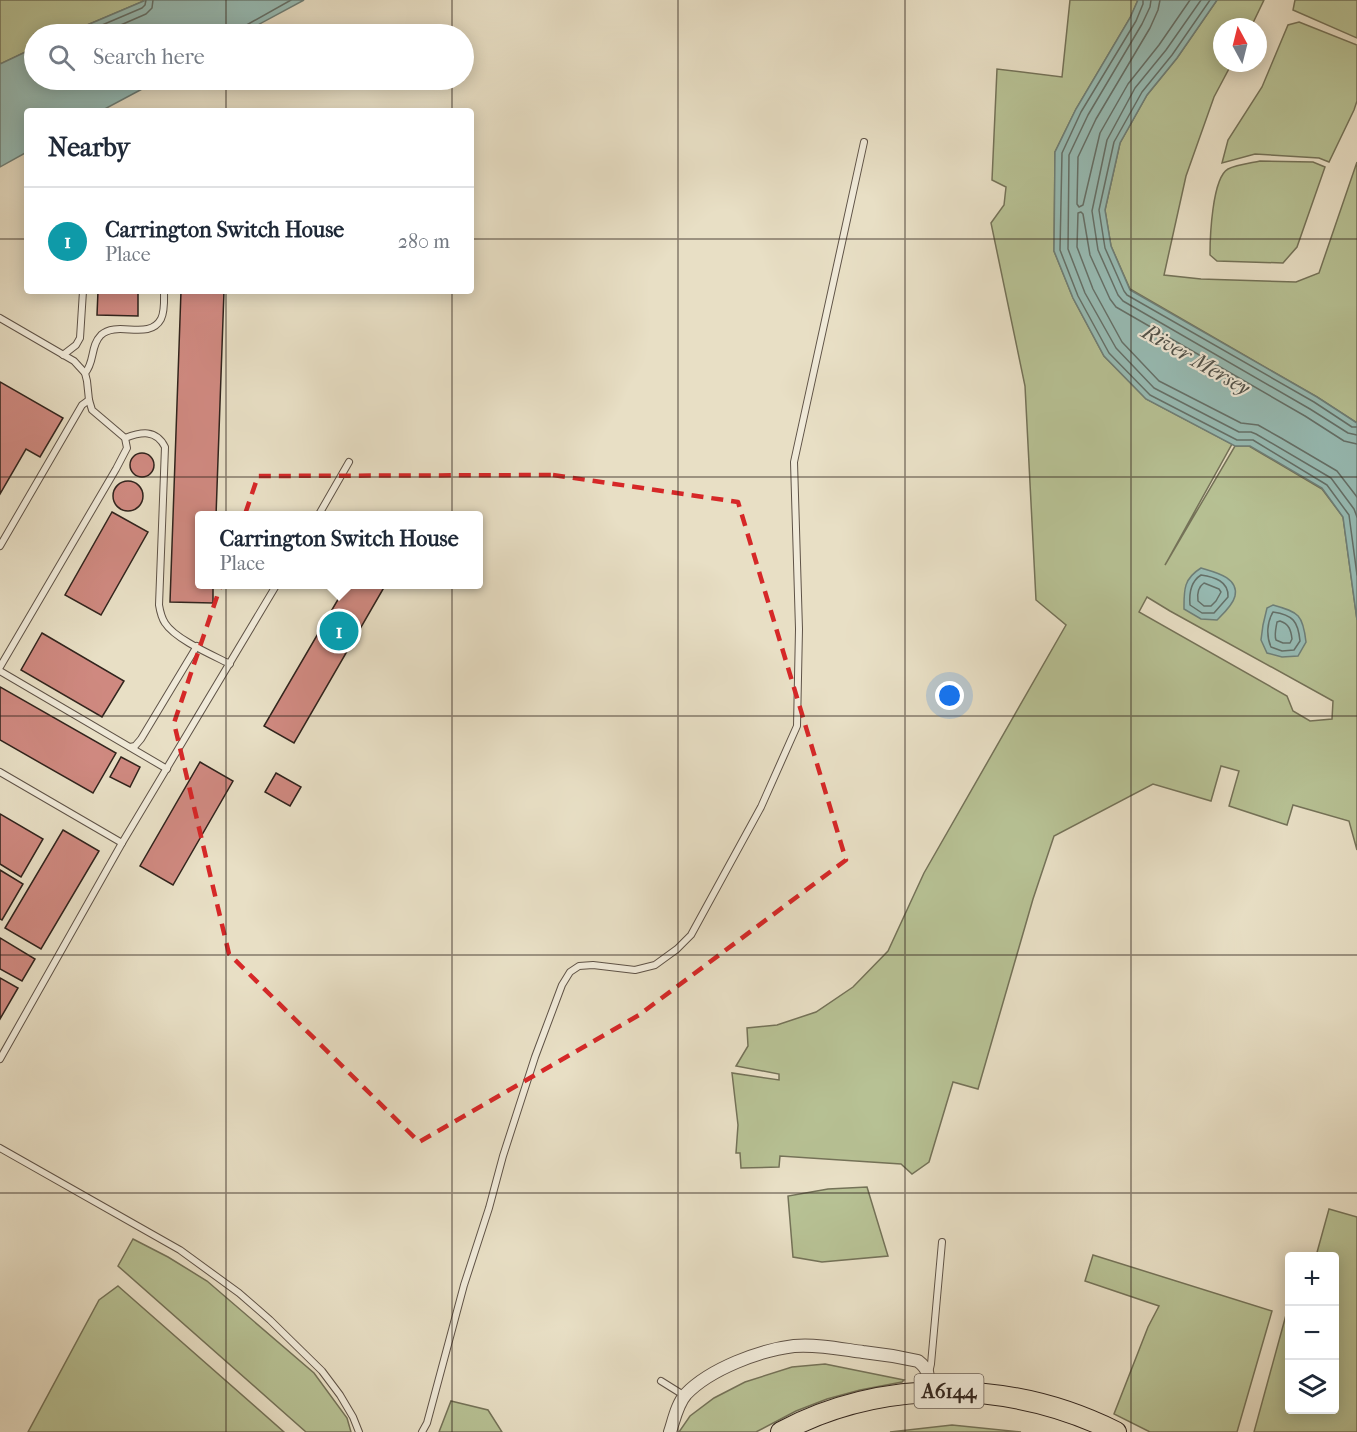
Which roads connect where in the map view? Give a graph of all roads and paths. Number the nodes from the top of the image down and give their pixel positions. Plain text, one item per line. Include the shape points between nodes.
1 (864, 142) dead end
2 (83, 294) edge
3 (164, 294) edge
4 (0, 318) edge
5 (63, 355) junction
6 (85, 373) junction
7 (89, 400) junction
8 (125, 438) junction
9 (349, 462) dead end
10 (321, 511) edge
11 (0, 546) edge
12 (275, 589) edge
13 (196, 646) junction
14 (230, 664) junction
15 (0, 666) edge
16 (0, 671) edge
17 (129, 747) junction
18 (167, 769) junction
19 (0, 772) edge
20 (123, 843) junction
21 (0, 1059) edge
22 (0, 1148) edge
23 (942, 1242) dead end
24 (661, 1382) dead end
25 (927, 1383) junction
26 (685, 1395) junction
27 (359, 1432) edge
28 (422, 1432) edge
29 (670, 1432) edge
30 (781, 1432) edge
31 (1116, 1432) edge

1 - 28 lane via 794,462 799,629 797,726 761,807 691,935 655,965 635,970 579,966 562,985 503,1156
2 - 5 lane via 80,338
3 - 6 lane via 161,318 155,325 103,333 93,346
4 - 5 lane
5 - 6 lane
6 - 7 lane
7 - 8 lane via 99,418
7 - 11 lane via 82,405
8 - 13 lane via 147,433 161,439 165,447 161,615 173,633
8 - 15 lane via 125,454
9 - 10 lane
12 - 14 lane
13 - 14 lane
13 - 17 lane via 141,739
14 - 18 lane
16 - 17 lane
17 - 18 lane
18 - 20 lane
19 - 20 lane
20 - 21 lane
22 - 27 lane via 180,1250 239,1293 322,1371
23 - 25 lane
24 - 26 lane
25 - 26 street via 924,1366 918,1361 828,1347 795,1346 749,1357 720,1370
25 - 30 main road, A6144 via 904,1393 857,1403
25 - 31 main road, A6144 via 949,1391 1001,1395 1038,1404
26 - 29 street

